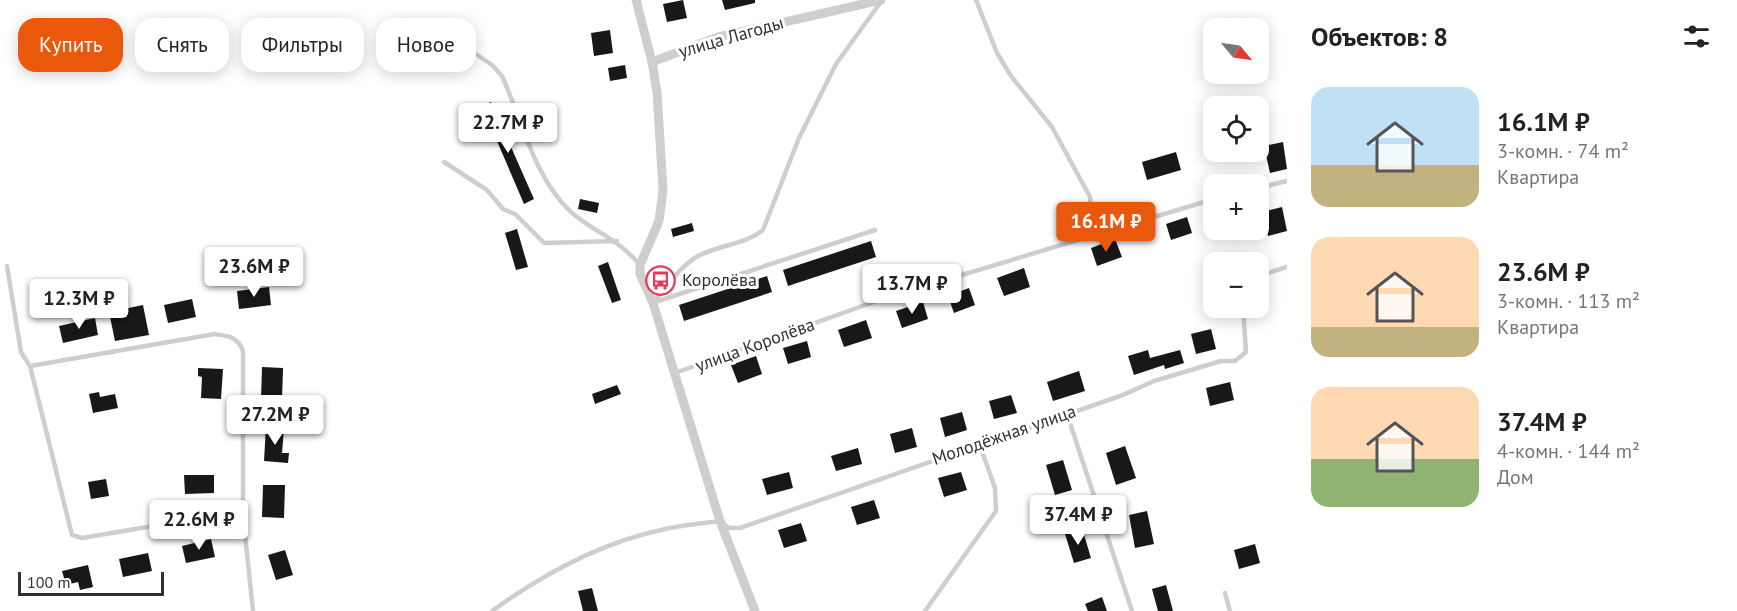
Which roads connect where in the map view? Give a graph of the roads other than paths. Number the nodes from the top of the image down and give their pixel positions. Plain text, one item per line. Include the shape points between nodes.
1 (636, 0) edge
2 (881, 0) edge
3 (976, 0) edge
4 (476, 54) edge
5 (652, 62) junction
6 (444, 162) dead end
7 (1287, 181) edge
8 (1269, 185) edge
9 (1203, 202) edge
10 (875, 230) dead end
11 (1092, 234) junction
12 (617, 241) junction
13 (7, 266) dead end
14 (640, 266) junction
15 (1287, 267) edge
16 (1269, 273) edge
17 (653, 303) junction
18 (1244, 318) edge
19 (30, 366) junction
20 (675, 373) junction
21 (1067, 414) junction
22 (980, 443) junction
23 (243, 515) junction
24 (720, 521) junction
25 (1225, 593) dead end
26 (253, 611) edge
27 (492, 611) edge
28 (755, 611) edge
29 (925, 611) edge
30 (1132, 611) edge
31 (1230, 611) edge

1 - 5 street
2 - 5 street, улица Лагоды via 718,37
2 - 17 lane via 836,64 799,138 763,230 755,237 700,255
3 - 11 lane via 997,53 1052,127 1090,197
4 - 12 lane via 502,76 538,163 556,194 575,215
5 - 14 street via 662,209
6 - 12 lane via 487,190 503,209 515,214 544,243
7 - 8 lane
9 - 11 lane, улица Королёва
10 - 17 lane
11 - 20 lane, улица Королёва via 882,299
12 - 14 lane
13 - 19 lane via 21,352
14 - 17 street
15 - 16 lane
17 - 20 street
18 - 21 lane, Молодёжная улица via 1247,345 1241,357 1154,381
19 - 23 lane via 72,535 82,538 219,515
19 - 23 lane via 215,334 236,339 243,351
20 - 24 street
21 - 22 lane, Молодёжная улица
21 - 30 lane
22 - 24 lane, Молодёжная улица via 740,528 729,528
22 - 29 lane via 995,488 996,511
23 - 26 lane
24 - 27 lane, Молодёжная улица via 660,530 599,550 532,582
24 - 28 street
25 - 31 lane

